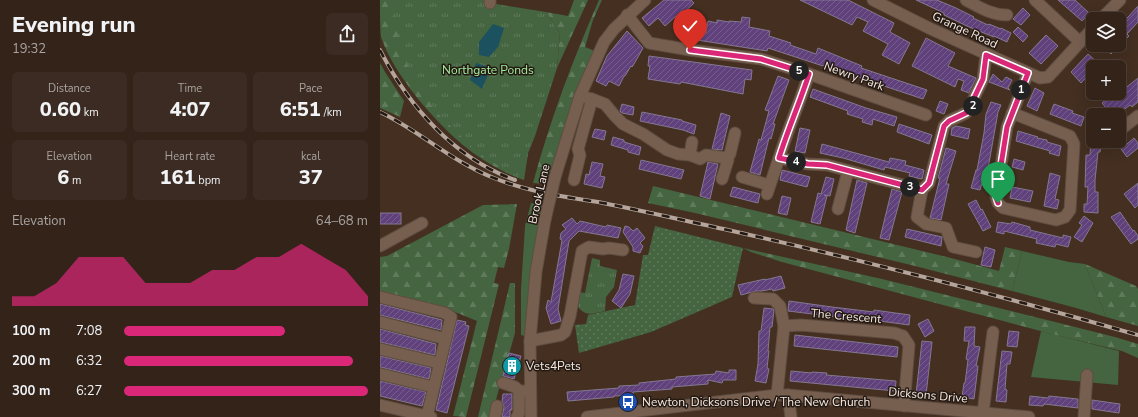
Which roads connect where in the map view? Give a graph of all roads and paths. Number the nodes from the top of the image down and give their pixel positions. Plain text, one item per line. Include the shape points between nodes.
1 (644, 0) edge
2 (873, 0) edge
3 (966, 0) edge
4 (1035, 0) edge
5 (1120, 0) edge
6 (1109, 12) edge
7 (627, 15) junction
8 (1007, 15) dead end
9 (1086, 36) edge
10 (1080, 42) junction
11 (986, 55) junction
12 (1028, 73) junction
13 (809, 74) junction
14 (580, 96) junction
15 (592, 98) junction
16 (1012, 113) junction
17 (1138, 116) edge
18 (920, 117) dead end
19 (1126, 125) edge
20 (735, 133) dead end
21 (692, 142) dead end
22 (690, 155) junction
23 (726, 158) junction
24 (779, 158) junction
25 (848, 171) junction
26 (742, 177) dead end
27 (722, 179) dead end
28 (574, 180) dead end
29 (922, 190) junction
30 (838, 209) dead end
31 (422, 222) dead end
32 (380, 246) edge
33 (624, 250) dead end
34 (976, 252) dead end
35 (380, 297) edge
36 (754, 298) dead end
37 (380, 322) edge
38 (784, 326) junction
39 (993, 332) dead end
40 (446, 339) junction
41 (530, 341) junction
42 (380, 349) edge
43 (440, 363) junction
44 (380, 374) edge
45 (1087, 375) dead end
46 (503, 383) dead end
47 (434, 387) junction
48 (519, 391) junction
49 (530, 391) junction
50 (777, 395) junction
51 (788, 395) junction
52 (380, 405) edge
53 (904, 406) junction
54 (919, 412) edge
55 (394, 413) edge
56 (983, 413) junction
57 (429, 416) edge
58 (517, 417) edge
59 (531, 417) edge
60 (587, 417) edge
61 (791, 417) edge
62 (1028, 417) edge
63 (1084, 417) edge

1 - 7 street, Brook Lane
2 - 11 street, Grange Road
3 - 8 street via 986,11
4 - 10 street
5 - 6 street
7 - 13 street, Newry Park via 649,43 761,59
7 - 14 street, Brook Lane via 604,42
9 - 10 street
10 - 12 street, Grange Road via 1048,77 1040,78
11 - 12 street, Grange Road
11 - 29 street via 983,79 972,107 944,126 929,183
12 - 16 street
13 - 18 street, Newry Park
13 - 24 street
14 - 15 street
14 - 41 street, Brook Lane, bridge via 545,220 536,272
15 - 22 street via 605,104 623,124 667,150
15 - 28 street via 578,149 580,155
16 - 16 street via 1007,127 996,197 998,203 1003,208 1056,220 1065,217 1070,210 1074,144 1070,136
17 - 19 street
20 - 23 street via 730,154
21 - 22 street
22 - 23 street via 700,159 706,155
23 - 27 street via 728,160
24 - 25 street via 827,165
24 - 26 street via 768,189
25 - 29 street
25 - 30 street
29 - 34 street via 917,217 926,224 946,228 953,247
31 - 32 street
33 - 41 street via 608,253 589,248 582,251 576,317 561,335
35 - 40 street via 445,313 451,317
36 - 38 street via 773,299 780,306
37 - 40 street
38 - 50 street
38 - 53 street, The Crescent via 801,325 894,333 903,336 909,345
39 - 56 street
40 - 43 street
41 - 49 street, Brook Lane
42 - 43 street
43 - 47 street
44 - 47 street
45 - 63 street
46 - 48 street
47 - 57 street
48 - 49 street
48 - 58 street
49 - 59 street, Brook Lane
50 - 51 street, Dicksons Drive
50 - 60 street, Dicksons Drive
51 - 53 street, Dicksons Drive
51 - 61 street
52 - 55 street
53 - 54 street, Dicksons Drive
54 - 56 street, Dicksons Drive
55 - 57 street
56 - 62 street, Dicksons Drive

